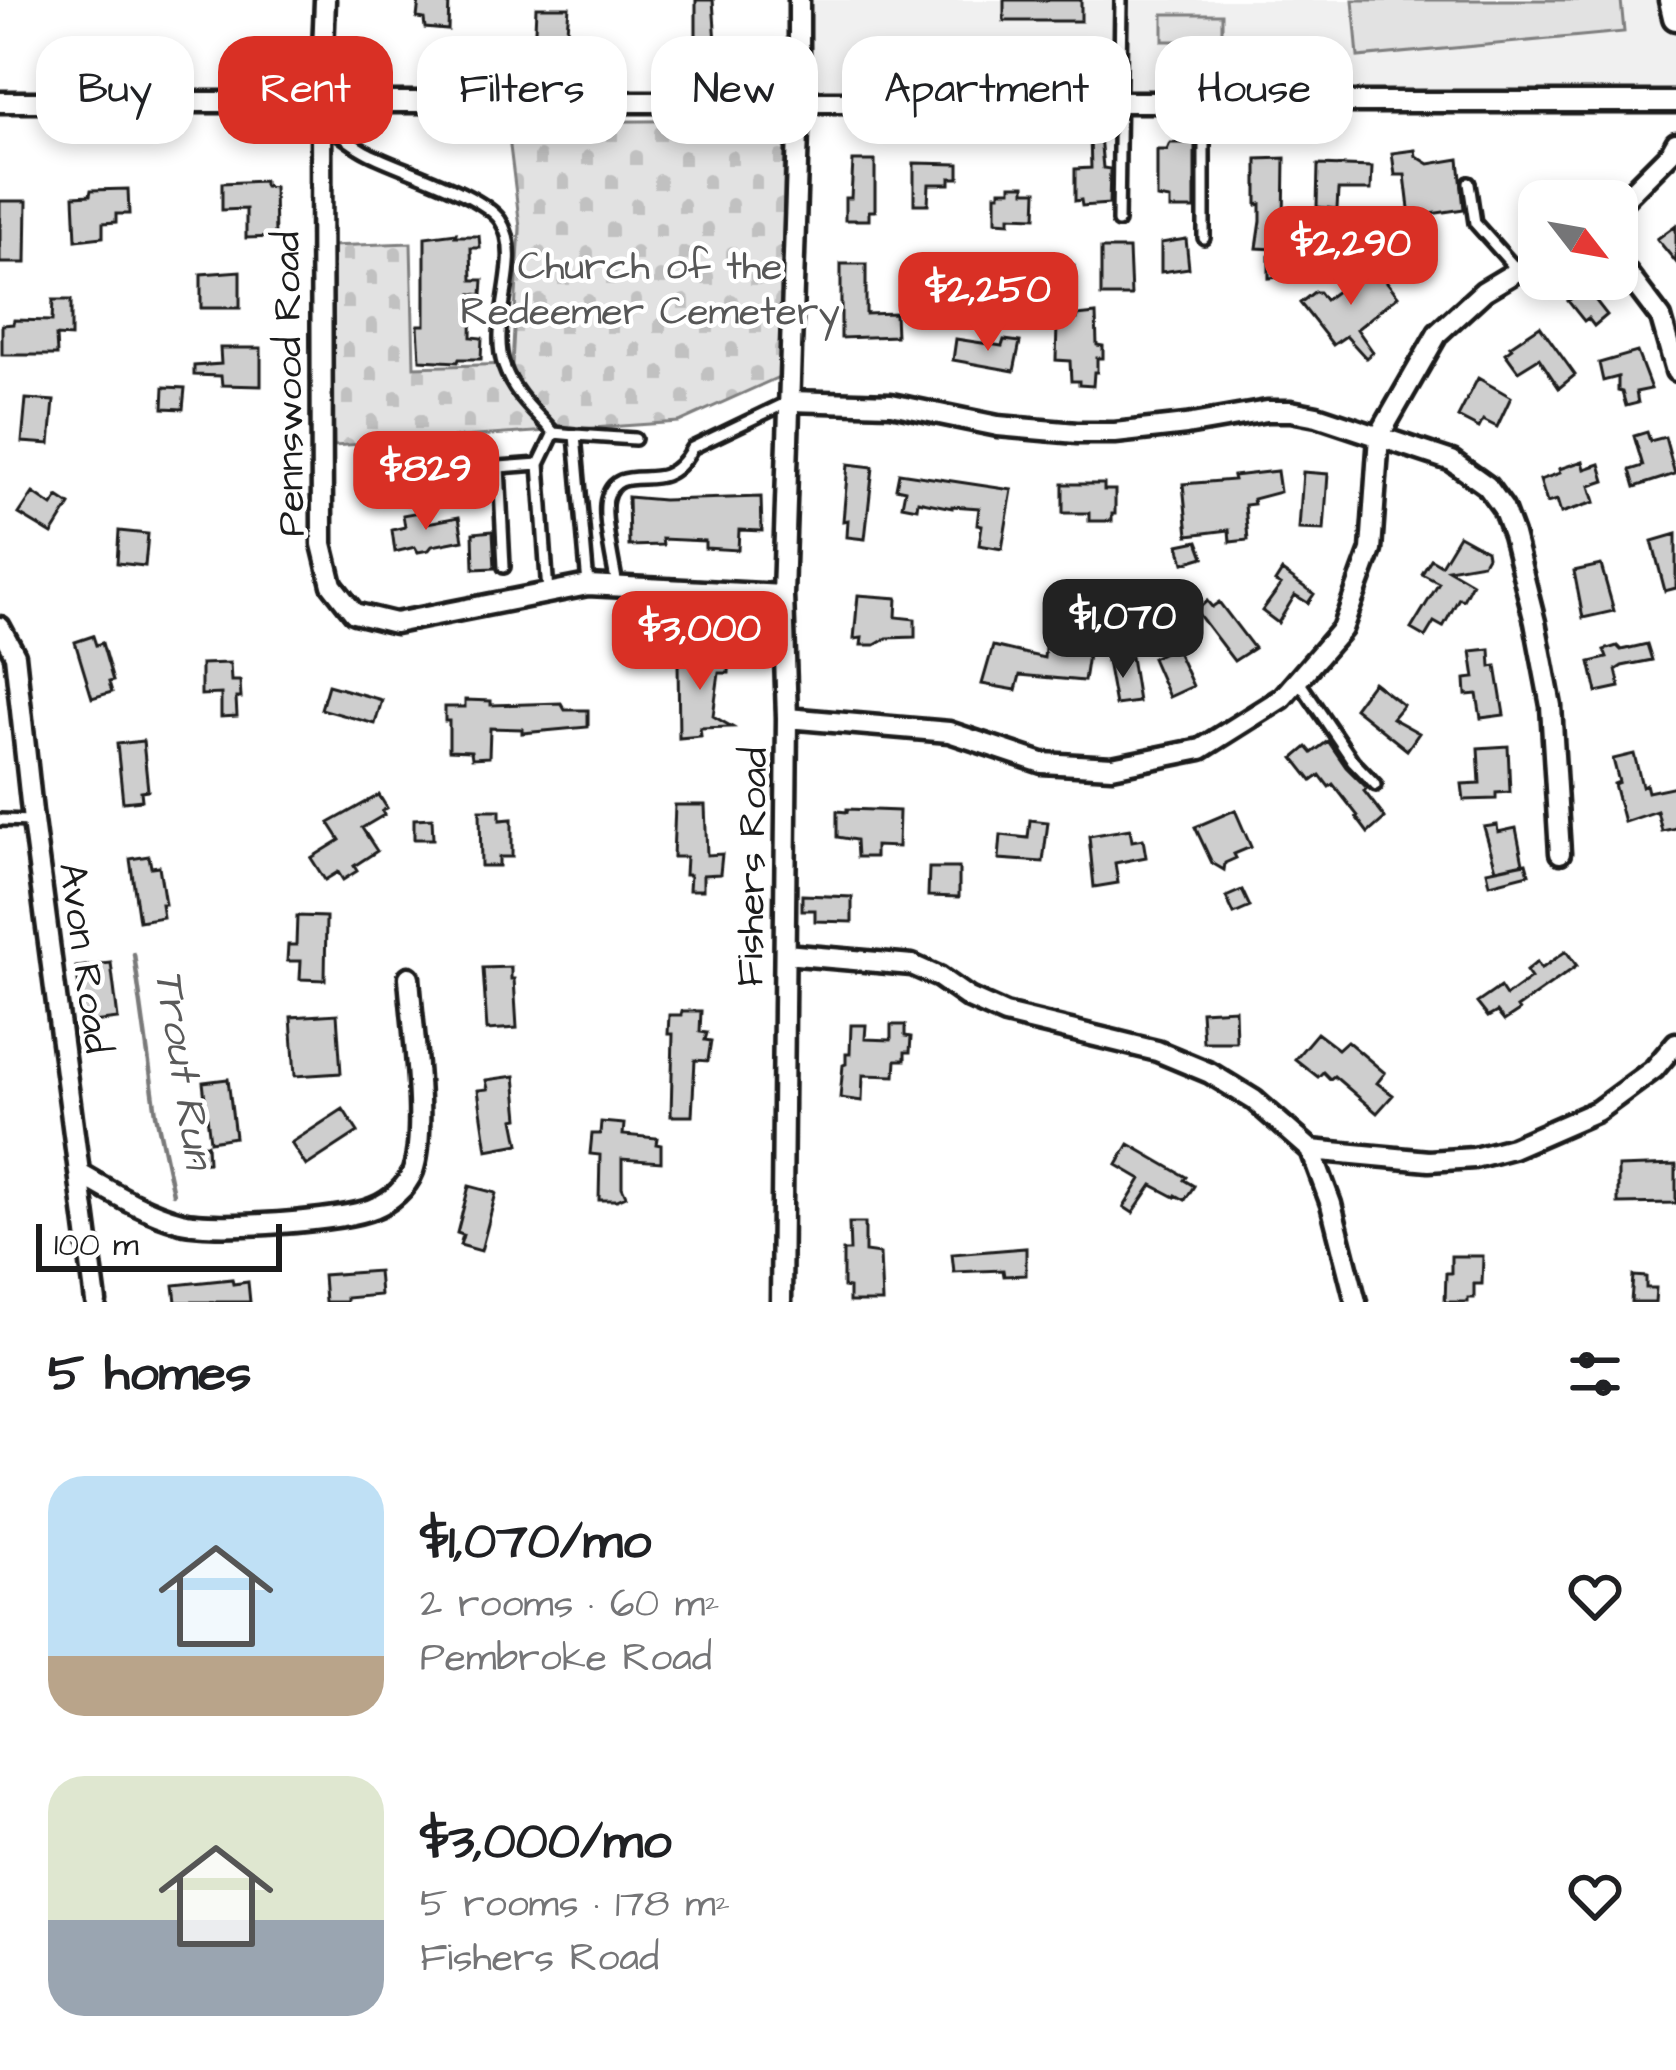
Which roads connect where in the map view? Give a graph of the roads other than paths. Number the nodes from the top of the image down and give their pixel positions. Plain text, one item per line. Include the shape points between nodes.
1 (325, 0) edge
2 (799, 0) edge
3 (1121, 0) edge
4 (1672, 0) edge
5 (1676, 17) edge
6 (324, 36) edge
7 (799, 36) edge
8 (1121, 36) edge
9 (1353, 101) edge
10 (0, 102) edge
11 (1676, 102) edge
12 (651, 104) edge
13 (218, 109) edge
14 (393, 110) edge
15 (1676, 143) edge
16 (321, 144) edge
17 (355, 144) edge
18 (798, 144) edge
19 (1120, 144) edge
20 (1204, 144) edge
21 (1469, 183) dead end
22 (1638, 187) edge
23 (1118, 222) dead end
24 (1204, 238) dead end
25 (1518, 271) joint
26 (1638, 288) edge
27 (1676, 371) edge
28 (790, 401) junction
29 (554, 433) junction
30 (575, 436) junction
31 (1379, 436) junction
32 (635, 439) dead end
33 (539, 464) junction
34 (504, 567) dead end
35 (587, 585) junction
36 (616, 586) junction
37 (548, 593) junction
38 (783, 595) junction
39 (0, 627) edge
40 (1298, 680) junction
41 (788, 718) junction
42 (1376, 785) dead end
43 (0, 820) edge
44 (32, 821) junction
45 (1560, 853) dead end
46 (785, 954) junction
47 (409, 976) dead end
48 (1676, 1042) edge
49 (1311, 1150) junction
50 (80, 1174) junction
51 (96, 1302) edge
52 (781, 1302) edge
53 (1356, 1302) edge

1 - 6 street, Pennswood Road
2 - 7 street, Fishers Road
3 - 8 lane
4 - 5 street
9 - 11 street
10 - 13 street
12 - 14 street
15 - 22 street
16 - 37 street, Pennswood Road via 322,544 332,585 354,613 395,623
17 - 29 lane via 498,217 510,249 502,363
18 - 28 street, Fishers Road
19 - 23 lane
20 - 24 lane
21 - 25 lane via 1475,223
25 - 31 street via 1438,333
26 - 27 street via 1661,318
28 - 31 street via 891,404 1078,433 1291,411
28 - 36 lane via 692,448 663,476 626,478 611,489 605,506
28 - 38 street, Fishers Road
29 - 30 lane
29 - 33 lane
30 - 32 lane
30 - 35 lane
31 - 40 street via 1371,550 1342,629
31 - 45 street via 1452,461 1503,508 1551,706
33 - 34 lane via 499,467
33 - 37 lane
35 - 36 street, Pennswood Road
35 - 37 street, Pennswood Road
36 - 38 street, Pennswood Road
38 - 41 street, Fishers Road
39 - 44 street, Avon Road via 15,655
40 - 41 street via 1201,749 1112,767 1042,763 949,732
40 - 42 lane
41 - 46 street, Fishers Road
43 - 44 lane
44 - 50 street, Avon Road
46 - 49 street via 912,965 1005,1014 1157,1051 1255,1100
46 - 52 street, Fishers Road
47 - 50 street via 419,1129 412,1172 377,1208 254,1224 184,1223
48 - 49 street via 1597,1112 1512,1148 1429,1161
49 - 53 street
50 - 51 street, Avon Road

